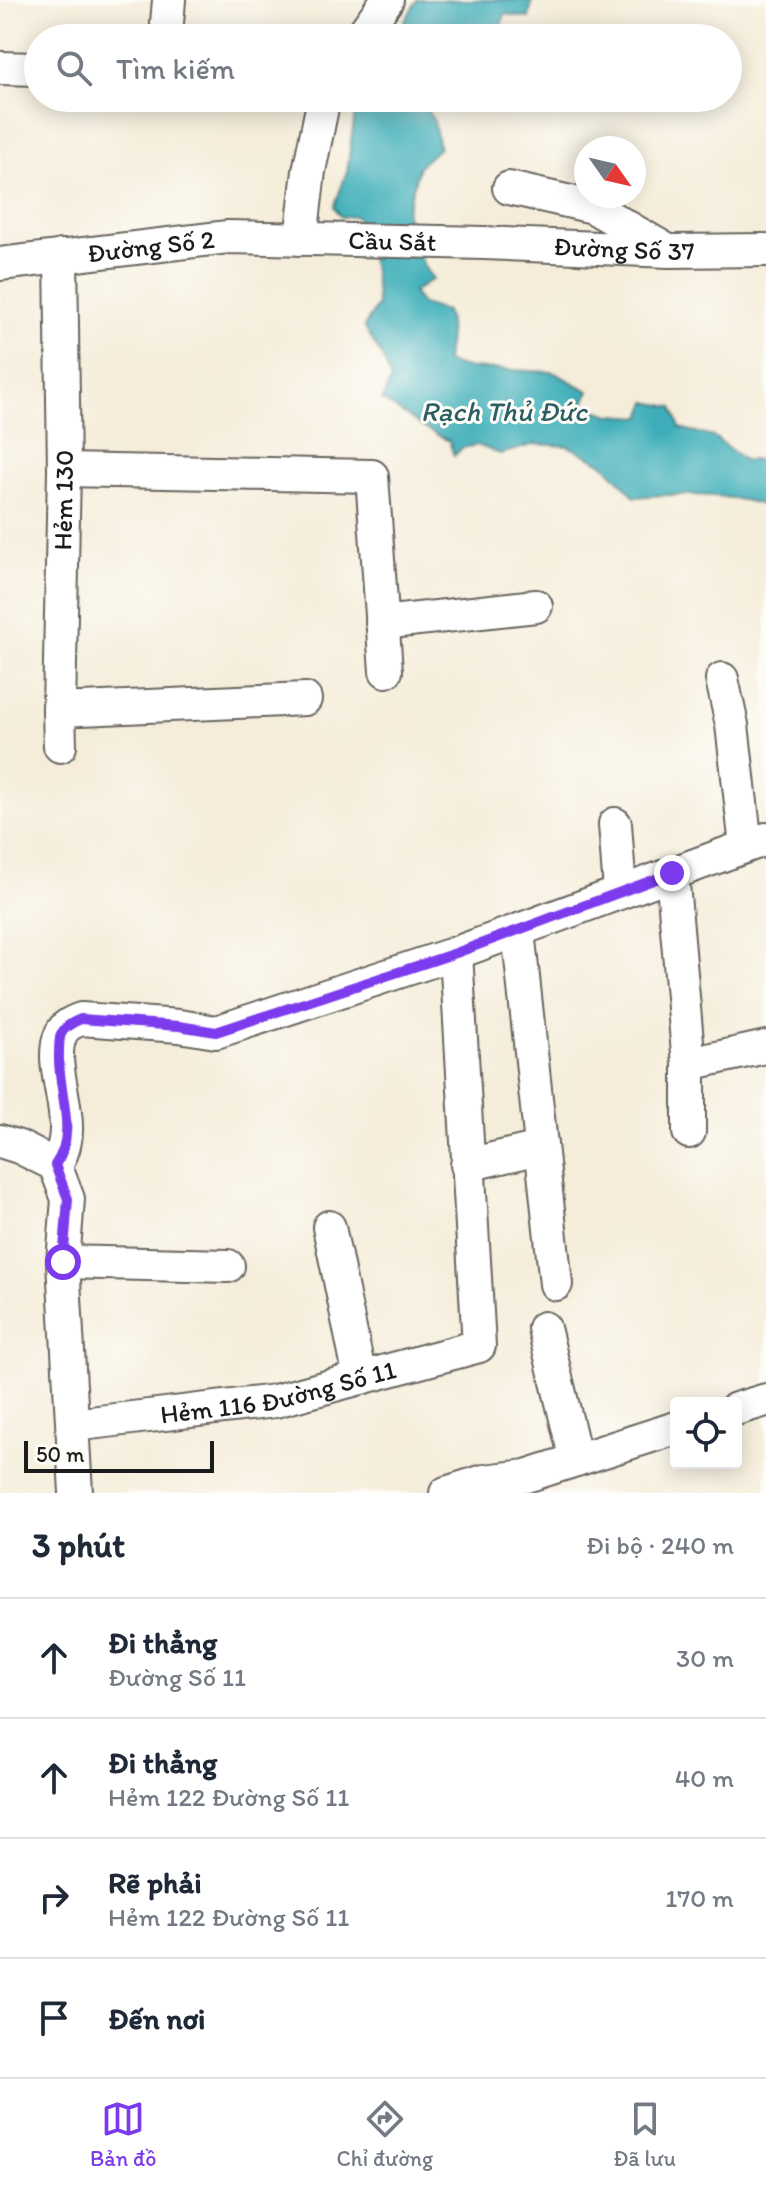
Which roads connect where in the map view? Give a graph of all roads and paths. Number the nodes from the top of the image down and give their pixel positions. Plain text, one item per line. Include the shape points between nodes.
1 (387, 0) edge
2 (370, 24) edge
3 (0, 68) edge
4 (24, 69) edge
5 (321, 112) edge
6 (509, 188) dead end
7 (301, 239) junction
8 (484, 243) joint
9 (766, 250) edge
10 (669, 251) junction
11 (61, 256) junction
12 (0, 264) edge
13 (64, 470) junction
14 (536, 606) dead end
15 (382, 623) junction
16 (386, 671) dead end
17 (722, 679) dead end
18 (305, 699) dead end
19 (59, 710) junction
20 (60, 746) dead end
21 (615, 824) dead end
22 (756, 842) edge
23 (672, 873) junction
24 (620, 892) junction
25 (518, 931) junction
26 (456, 953) junction
27 (766, 1047) edge
28 (689, 1064) junction
29 (689, 1132) dead end
30 (0, 1141) edge
31 (540, 1148) junction
32 (55, 1165) junction
33 (467, 1165) junction
34 (329, 1227) dead end
35 (63, 1262) junction
36 (228, 1266) dead end
37 (556, 1284) dead end
38 (544, 1328) dead end
39 (360, 1378) junction
40 (766, 1400) edge
41 (742, 1407) edge
42 (73, 1425) junction
43 (670, 1430) edge
44 (576, 1460) junction
45 (76, 1493) edge
46 (446, 1493) edge

1 - 2 street
3 - 4 street
5 - 7 street
6 - 10 street via 593,207
7 - 8 street, Cầu Sắt
7 - 11 street, Đường Số 2 via 228,237
8 - 10 street, Đường Số 37
9 - 10 street, Đường Số 37
11 - 12 street, Đường Số 2
11 - 13 street, Hẻm 130
13 - 15 street via 372,476
13 - 19 street, Hẻm 130
14 - 15 street
15 - 16 street
17 - 22 street
18 - 19 street
19 - 20 street, Hẻm 130
21 - 24 street
22 - 23 street
23 - 24 street
23 - 28 street
24 - 25 street
25 - 26 street
25 - 31 street
26 - 32 street via 216,1032 81,1019 70,1024 61,1033 59,1059 66,1142
26 - 33 street
27 - 28 street
28 - 29 street
30 - 32 street
31 - 33 street
31 - 37 street
32 - 35 street via 68,1199
33 - 39 street, Hẻm 116 Đường Số 11 via 479,1346
34 - 39 street
35 - 36 street
35 - 42 street
38 - 44 street
39 - 42 street, Hẻm 116 Đường Số 11 via 275,1401
40 - 41 street
42 - 45 street
43 - 44 street
44 - 46 street

